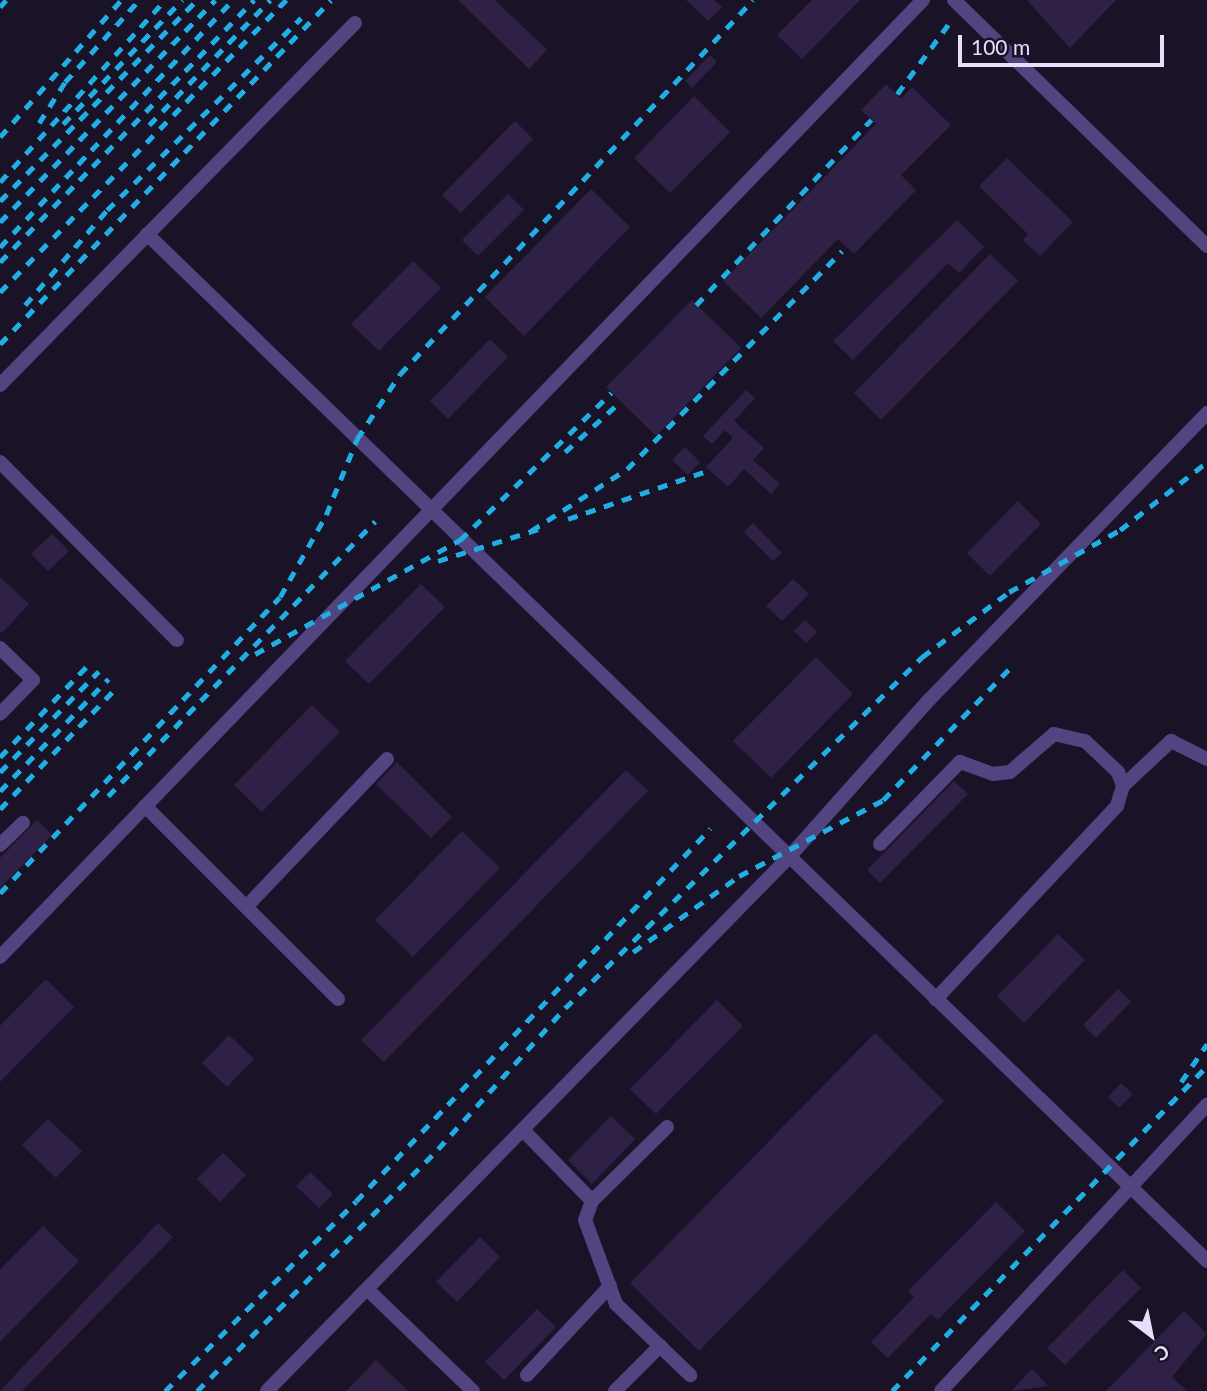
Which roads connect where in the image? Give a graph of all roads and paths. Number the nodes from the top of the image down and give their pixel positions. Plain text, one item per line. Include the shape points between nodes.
1 (923, 0) edge
2 (954, 0) edge
3 (355, 23) dead end
4 (147, 234) junction
5 (1207, 246) edge
6 (0, 385) edge
7 (1207, 413) edge
8 (0, 463) edge
9 (429, 510) junction
10 (177, 640) dead end
11 (0, 648) edge
12 (0, 714) edge
13 (387, 759) dead end
14 (1207, 759) edge
15 (1123, 786) junction
16 (145, 806) junction
17 (23, 823) dead end
18 (880, 844) dead end
19 (0, 845) edge
20 (789, 857) junction
21 (247, 906) junction
22 (0, 957) edge
23 (338, 999) dead end
24 (936, 999) junction
25 (1207, 1105) edge
26 (667, 1127) dead end
27 (523, 1130) junction
28 (1129, 1185) junction
29 (592, 1202) junction
30 (1207, 1261) edge
31 (610, 1286) junction
32 (367, 1289) junction
33 (660, 1346) junction
34 (527, 1375) dead end
35 (690, 1376) dead end
36 (945, 1390) edge
37 (268, 1391) edge
38 (473, 1391) edge
39 (615, 1391) edge

1 - 9 lane
2 - 5 lane
3 - 4 lane
4 - 6 lane
4 - 9 lane
7 - 20 lane via 929,700
8 - 10 lane
9 - 16 lane
9 - 20 lane
11 - 12 lane via 33,680
13 - 21 lane
14 - 15 lane via 1171,741
15 - 18 lane via 1118,772 1085,741 1054,734 1010,772 993,775 960,762
15 - 24 lane via 1117,806
16 - 21 lane
16 - 22 lane
17 - 19 lane
20 - 24 lane
20 - 27 lane
21 - 23 lane
24 - 28 lane
25 - 28 lane
26 - 29 lane
27 - 29 lane
27 - 32 lane
28 - 30 lane
28 - 36 lane
29 - 31 lane via 585,1220
31 - 33 lane via 617,1304
31 - 34 lane
32 - 37 lane
32 - 38 lane
33 - 35 lane
33 - 39 lane

